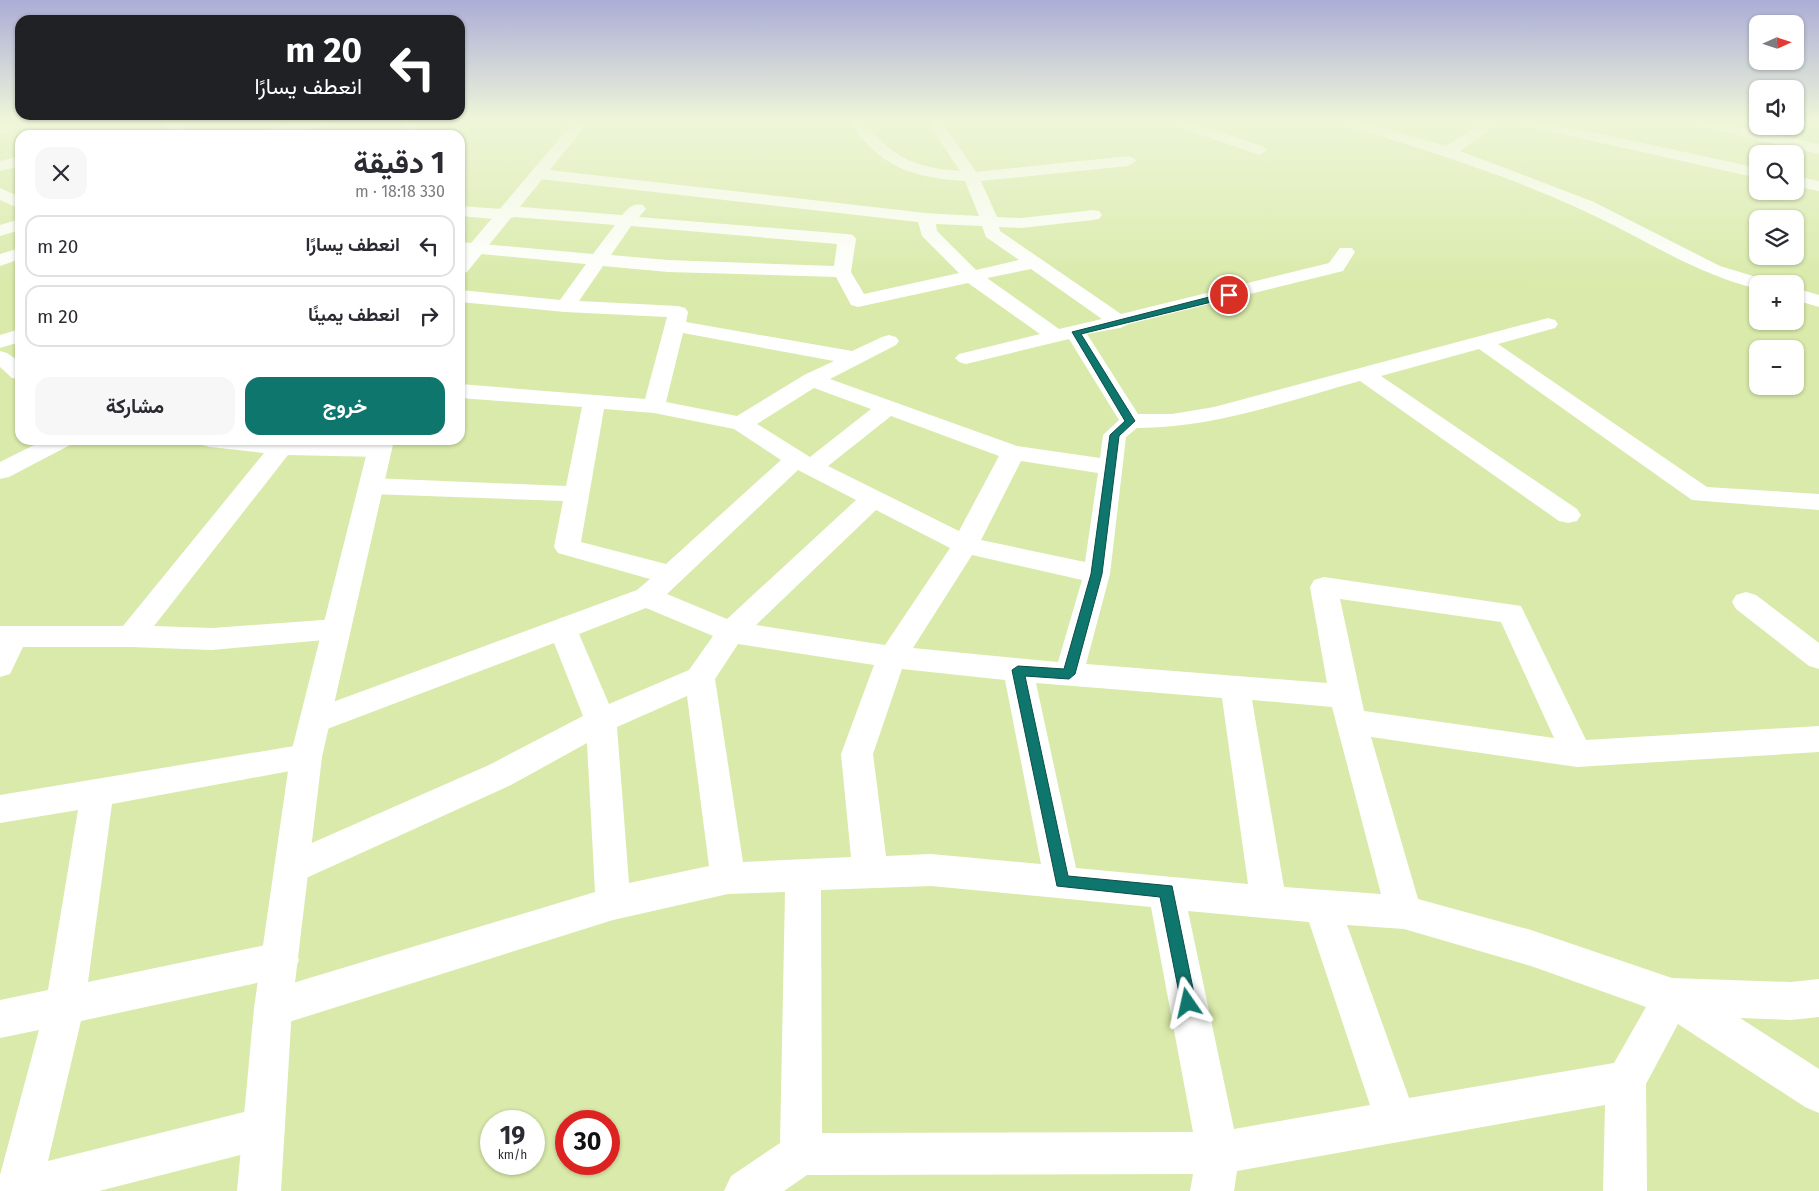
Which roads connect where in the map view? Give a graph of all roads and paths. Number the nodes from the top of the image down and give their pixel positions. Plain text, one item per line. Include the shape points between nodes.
1 (540, 174) edge
2 (545, 175) edge
3 (938, 175) edge
4 (995, 175) edge
5 (1507, 175) edge
6 (971, 177) junction
7 (1804, 183) edge
8 (1819, 186) edge
9 (659, 187) junction
10 (0, 193) edge
11 (15, 201) edge
12 (465, 211) edge
13 (507, 213) junction
14 (1093, 216) dead end
15 (926, 218) junction
16 (627, 220) junction
17 (990, 222) junction
18 (15, 226) edge
19 (0, 231) edge
20 (468, 248) edge
21 (1346, 252) dead end
22 (15, 255) edge
23 (0, 260) edge
24 (598, 260) junction
25 (1032, 263) junction
26 (842, 272) junction
27 (973, 277) junction
28 (1749, 281) edge
29 (465, 296) edge
30 (1804, 297) edge
31 (1819, 301) edge
32 (565, 306) junction
33 (1120, 322) junction
34 (1548, 324) dead end
35 (675, 326) junction
36 (1066, 334) junction
37 (15, 337) edge
38 (889, 341) dead end
39 (0, 342) edge
40 (1482, 342) junction
41 (0, 357) edge
42 (854, 358) junction
43 (966, 358) dead end
44 (15, 368) edge
45 (1364, 374) junction
46 (812, 380) junction
47 (465, 391) edge
48 (594, 400) junction
49 (654, 406) junction
50 (887, 408) junction
51 (1130, 421) junction
52 (741, 424) junction
53 (52, 445) edge
54 (254, 445) edge
55 (381, 445) edge
56 (281, 448) junction
57 (1013, 453) junction
58 (804, 463) junction
59 (1110, 467) junction
60 (0, 472) edge
61 (370, 486) junction
62 (576, 494) junction
63 (873, 498) junction
64 (1819, 502) edge
65 (1568, 515) dead end
66 (965, 545) junction
67 (1097, 574) junction
68 (671, 575) junction
69 (647, 597) junction
70 (1746, 602) dead end
71 (336, 628) junction
72 (563, 629) junction
73 (731, 632) junction
74 (131, 636) junction
75 (6, 637) edge
76 (892, 657) junction
77 (1819, 658) edge
78 (0, 666) edge
79 (1018, 670) junction
80 (1069, 674) junction
81 (700, 678) junction
82 (1235, 687) junction
83 (1347, 709) junction
84 (601, 721) junction
85 (314, 722) junction
86 (1819, 739) edge
87 (1577, 754) junction
88 (306, 756) junction
89 (97, 792) junction
90 (0, 809) edge
91 (292, 868) junction
92 (870, 872) junction
93 (803, 875) junction
94 (728, 878) junction
95 (1062, 882) junction
96 (1166, 891) junction
97 (1268, 902) junction
98 (612, 903) junction
99 (1322, 907) junction
100 (1404, 912) junction
101 (280, 960) junction
102 (1672, 997) junction
103 (1819, 998) edge
104 (64, 1006) junction
105 (273, 1008) junction
106 (0, 1019) edge
107 (1626, 1081) junction
108 (1819, 1094) edge
109 (1396, 1122) junction
110 (264, 1128) junction
111 (801, 1154) junction
112 (1215, 1172) edge
113 (17, 1190) edge
114 (259, 1191) edge
115 (746, 1191) edge
116 (1625, 1191) edge

1 - 13 street
2 - 9 street
3 - 6 street
4 - 6 street
5 - 28 street via 1588,206 1713,270
6 - 17 street
7 - 8 street
9 - 15 street
9 - 16 street
10 - 11 street
12 - 13 street
13 - 16 street
13 - 20 street
14 - 17 street via 1021,223
15 - 17 street
15 - 27 street via 928,232
16 - 24 street
16 - 26 street via 847,239
17 - 25 street via 992,233
18 - 19 street
20 - 24 street
21 - 33 street via 1336,267
22 - 23 street
24 - 26 street via 668,266
24 - 32 street
25 - 27 street
25 - 33 street
26 - 27 street via 858,301
27 - 36 street
29 - 32 street
30 - 31 street
32 - 35 street via 678,312
33 - 36 street
34 - 40 street
35 - 42 street
35 - 49 street
36 - 43 street
36 - 51 street
37 - 39 street
38 - 42 street
40 - 45 street
40 - 64 street via 1701,494
41 - 44 street
42 - 46 street
45 - 51 street via 1215,414 1172,421
45 - 65 street
46 - 50 street
46 - 52 street
47 - 48 street
48 - 49 street
48 - 62 street
49 - 52 street
50 - 57 street
50 - 58 street
51 - 59 street via 1115,435
52 - 58 street
53 - 60 street
54 - 56 street
55 - 56 street
55 - 61 street
56 - 74 street
57 - 59 street
57 - 66 street
58 - 63 street
58 - 68 street
59 - 67 street
61 - 62 street
61 - 71 street
62 - 68 street via 566,547
63 - 66 street
63 - 73 street
66 - 67 street
66 - 76 street
67 - 80 street
68 - 69 street
69 - 72 street
69 - 73 street
70 - 77 street
71 - 74 street via 212,639
71 - 85 street
72 - 84 street
72 - 85 street
73 - 76 street
73 - 81 street
74 - 75 street
75 - 78 street
76 - 79 street
76 - 92 street via 857,754
79 - 80 street
79 - 95 street
80 - 82 street
81 - 84 street
81 - 94 street
82 - 83 street
82 - 97 street
83 - 87 street
83 - 87 street via 1324,587 1511,613
83 - 100 street
84 - 91 street via 500,775
84 - 98 street
85 - 88 street
86 - 87 street
88 - 89 street
88 - 91 street
89 - 90 street
89 - 104 street
91 - 101 street
92 - 93 street
92 - 95 street via 931,870
93 - 94 street
93 - 111 street
94 - 98 street
95 - 96 street
96 - 97 street
96 - 112 street
97 - 99 street
98 - 105 street
99 - 100 street
99 - 109 street
100 - 102 street via 1531,948
101 - 104 street
101 - 105 street
102 - 103 street via 1791,1001
102 - 107 street
102 - 108 street
104 - 106 street
104 - 113 street
105 - 110 street
107 - 109 street
107 - 116 street
109 - 112 street
110 - 113 street
110 - 114 street
111 - 112 street
111 - 115 street

